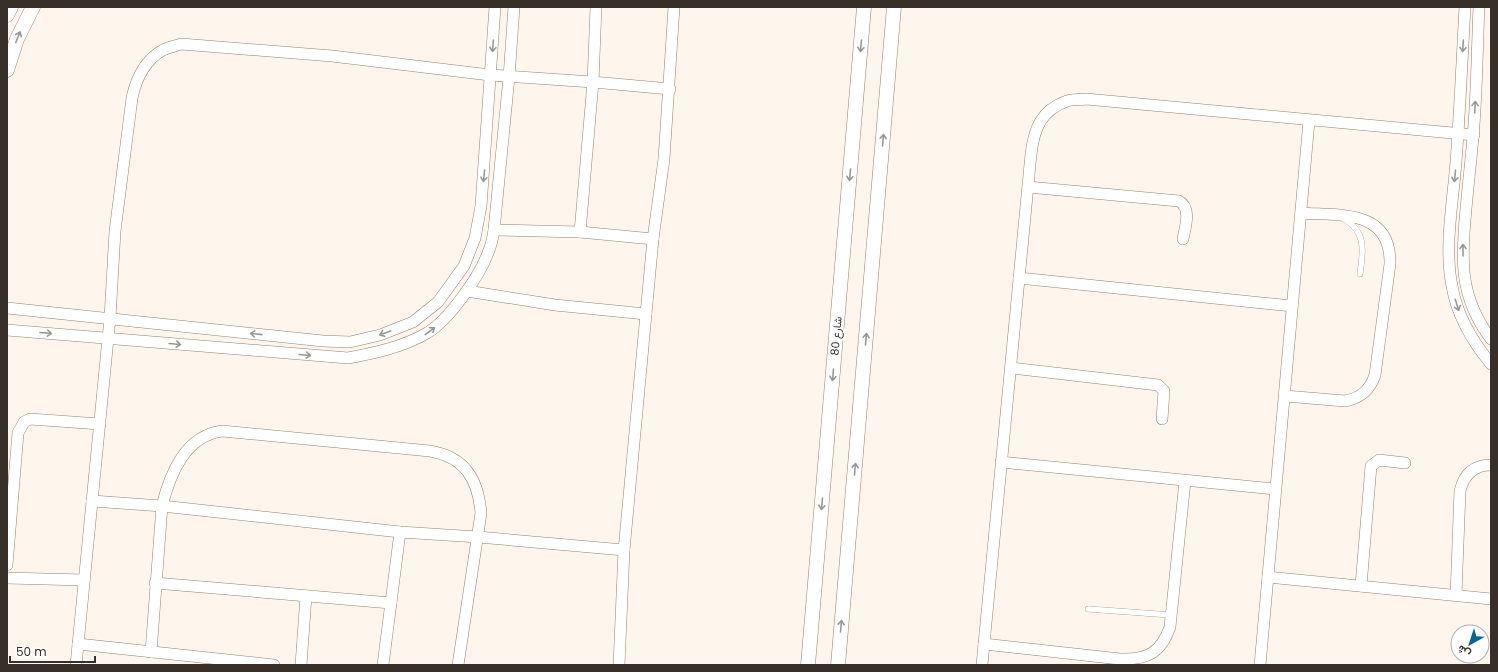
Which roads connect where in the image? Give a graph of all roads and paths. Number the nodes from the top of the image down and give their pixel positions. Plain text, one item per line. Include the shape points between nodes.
1 (11, 7) edge
2 (33, 7) edge
3 (496, 7) edge
4 (514, 7) edge
5 (596, 7) edge
6 (674, 7) edge
7 (864, 7) edge
8 (894, 7) edge
9 (1465, 7) edge
10 (1479, 7) edge
11 (7, 16) edge
12 (7, 70) edge
13 (490, 75) junction
14 (509, 77) junction
15 (593, 82) junction
16 (670, 89) junction
17 (1309, 121) junction
18 (1458, 134) junction
19 (1474, 135) junction
20 (1028, 187) junction
21 (1301, 213) junction
22 (1338, 216) junction
23 (494, 230) junction
24 (580, 232) junction
25 (652, 239) junction
26 (1183, 239) dead end
27 (1360, 274) dead end
28 (1019, 278) junction
29 (467, 291) junction
30 (1292, 306) junction
31 (7, 308) edge
32 (646, 314) junction
33 (110, 318) junction
34 (7, 330) edge
35 (108, 339) junction
36 (1491, 339) edge
37 (1491, 364) edge
38 (1011, 368) junction
39 (1285, 396) junction
40 (1162, 419) dead end
41 (100, 424) junction
42 (1001, 462) junction
43 (1405, 463) dead end
44 (1491, 465) edge
45 (1185, 481) junction
46 (1275, 489) junction
47 (92, 501) junction
48 (162, 506) junction
49 (400, 532) junction
50 (478, 537) junction
51 (624, 550) junction
52 (7, 565) edge
53 (1268, 577) junction
54 (7, 578) edge
55 (84, 580) junction
56 (156, 583) junction
57 (1361, 586) junction
58 (1456, 595) junction
59 (306, 596) junction
60 (1491, 599) edge
61 (391, 603) junction
62 (1088, 609) dead end
63 (1171, 615) junction
64 (78, 644) junction
65 (984, 644) junction
66 (151, 652) junction
67 (76, 665) edge
68 (274, 665) edge
69 (301, 665) edge
70 (383, 665) edge
71 (458, 665) edge
72 (619, 665) edge
73 (808, 665) edge
74 (838, 665) edge
75 (982, 665) edge
76 (1260, 665) edge

1 - 11 street
12 -> 2 street via 17,39
3 -> 13 street
4 - 14 street
5 - 15 street
6 - 16 street
7 -> 73 street, شارع 80
74 -> 8 street
9 -> 18 street
19 -> 10 street
13 - 14 street
13 -> 33 street via 481,206 475,238 464,266 438,302 413,322 380,335 350,342
13 - 33 street via 332,56 189,44 163,50 150,60 142,71 135,83 132,98 115,231
14 - 15 street
14 - 23 street
15 - 16 street
15 - 24 street
16 - 25 street via 664,159
17 - 18 street
17 - 20 street via 1086,99 1068,101 1052,108 1040,121 1033,137
17 - 21 street
18 - 19 street
18 -> 37 street via 1449,263 1452,286 1467,330
36 -> 19 street via 1473,310 1463,268 1462,246
20 - 26 street via 1179,201 1187,211
20 - 28 street
21 - 22 street
21 - 30 street
22 - 27 lane via 1348,221 1361,238 1364,249
22 - 39 street via 1361,218 1372,223 1381,230 1390,252 1375,375 1368,390 1361,396 1345,401
23 - 24 street
23 - 29 street via 489,252
24 - 25 street
25 - 32 street
28 - 30 street
28 - 38 street
29 - 32 street via 554,305
35 -> 29 street via 348,358 405,344 428,333 449,315
30 - 39 street
31 - 33 street
32 - 51 street
33 - 35 street
34 -> 35 street
35 - 41 street
38 - 40 street via 1158,385 1164,394
38 - 42 street
39 - 46 street
41 - 47 street
41 - 52 street via 30,419 24,422 18,433
42 - 45 street
42 - 65 street
43 - 57 street via 1379,460 1371,466
44 - 58 street via 1473,469 1462,483
45 - 46 street
45 - 63 street
46 - 53 street
47 - 48 street
47 - 55 street
48 - 49 street
48 - 50 street via 173,472 189,448 214,432 222,431 444,454 457,460 475,485 481,513
48 - 56 street
49 - 50 street
49 - 61 street
50 - 51 street
50 - 71 street
51 - 72 street
53 - 57 street
53 - 76 street
54 - 55 street
55 - 64 street
56 - 59 street
56 - 66 street
57 - 58 street
58 - 60 street
59 - 61 street
59 - 69 street
61 - 70 street
62 - 63 lane
63 - 65 street via 1166,639 1158,650 1146,657 1133,660
64 - 66 street
64 - 67 street
65 - 75 street
66 - 68 street

